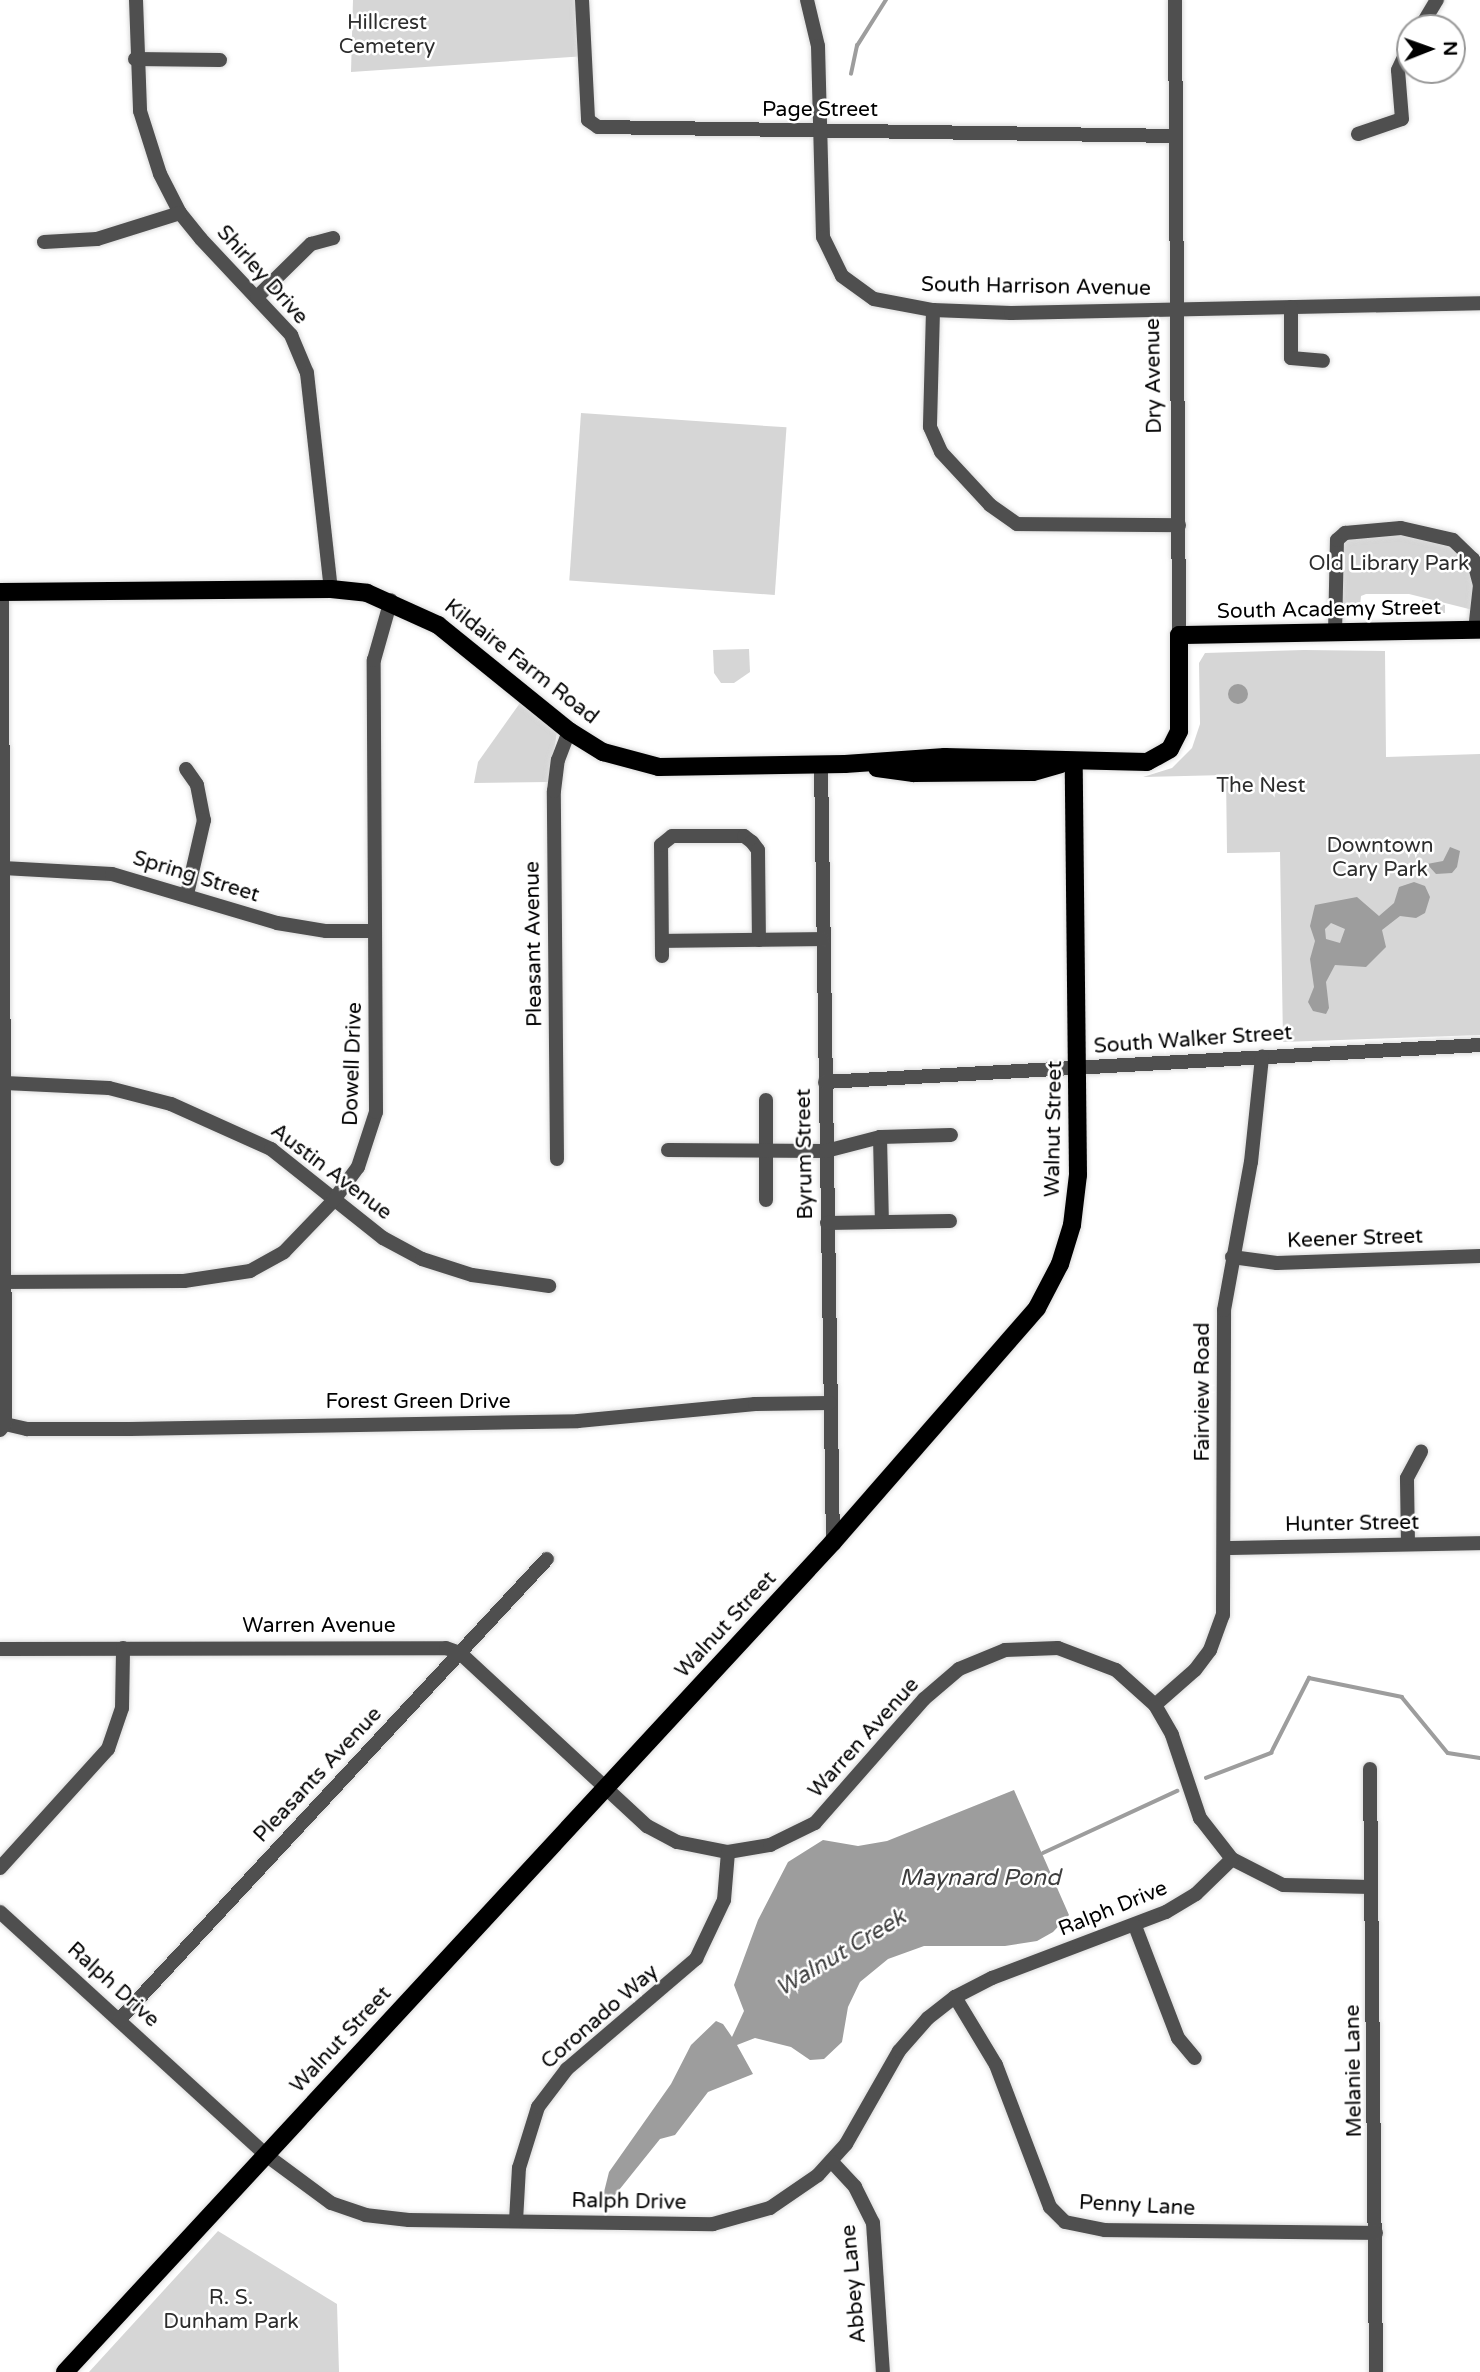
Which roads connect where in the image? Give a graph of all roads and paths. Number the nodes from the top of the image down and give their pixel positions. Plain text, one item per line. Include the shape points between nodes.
1 (136, 0) edge
2 (582, 0) edge
3 (807, 0) edge
4 (1175, 0) edge
5 (135, 59) junction
6 (220, 60) dead end
7 (1399, 84) edge
8 (818, 131) junction
9 (1358, 134) dead end
10 (1176, 136) junction
11 (180, 213) junction
12 (333, 239) dead end
13 (44, 242) dead end
14 (257, 297) junction
15 (1480, 303) edge
16 (1291, 307) junction
17 (1176, 309) junction
18 (933, 310) junction
19 (1322, 361) dead end
20 (1179, 525) junction
21 (331, 589) junction
22 (1, 592) edge
23 (391, 600) junction
24 (1477, 630) edge
25 (1335, 634) junction
26 (1179, 635) junction
27 (569, 731) junction
28 (1170, 749) joint
29 (1071, 762) junction
30 (821, 764) junction
31 (186, 769) dead end
32 (3, 868) junction
33 (187, 894) junction
34 (375, 931) junction
35 (822, 939) junction
36 (759, 940) junction
37 (1480, 1045) edge
38 (1262, 1057) junction
39 (1078, 1069) junction
40 (825, 1082) junction
41 (5, 1083) junction
42 (766, 1100) dead end
43 (951, 1135) dead end
44 (880, 1137) junction
45 (668, 1150) dead end
46 (826, 1150) junction
47 (766, 1151) junction
48 (557, 1159) dead end
49 (766, 1200) dead end
50 (333, 1201) junction
51 (950, 1221) dead end
52 (882, 1222) junction
53 (827, 1223) junction
54 (1480, 1256) edge
55 (1232, 1257) junction
56 (2, 1282) edge
57 (549, 1286) dead end
58 (830, 1403) junction
59 (3, 1427) edge
60 (1421, 1452) dead end
61 (833, 1542) junction
62 (1480, 1543) edge
63 (1408, 1544) junction
64 (1225, 1548) junction
65 (547, 1559) dead end
66 (122, 1648) junction
67 (0, 1649) edge
68 (460, 1653) junction
69 (1155, 1705) junction
70 (1370, 1769) dead end
71 (604, 1789) junction
72 (728, 1852) junction
73 (1232, 1859) junction
74 (0, 1867) edge
75 (1371, 1887) junction
76 (0, 1912) edge
77 (1135, 1926) junction
78 (955, 1997) junction
79 (119, 2020) junction
80 (1195, 2058) dead end
81 (266, 2155) junction
82 (832, 2162) junction
83 (516, 2221) junction
84 (1376, 2233) junction
85 (65, 2372) edge
86 (883, 2372) edge
87 (1376, 2372) edge

1 - 5 street, Shirley Drive
2 - 8 street, Page Street via 588,120 593,126
3 - 8 street, South Harrison Avenue via 818,46
4 - 10 street, Dry Avenue
5 - 6 street
5 - 11 street, Shirley Drive via 140,111
7 - 9 street via 1402,119
8 - 10 street, Page Street
8 - 18 street, South Harrison Avenue via 821,222 836,268 855,289 874,299
10 - 17 street, Dry Avenue
11 - 13 street via 97,239
11 - 14 street, Shirley Drive
12 - 14 street via 311,244
14 - 21 street, Shirley Drive via 290,335 307,373
15 - 16 street, South Harrison Avenue
16 - 17 street, South Harrison Avenue
16 - 19 street via 1291,358
17 - 18 street, South Harrison Avenue
17 - 20 street, Dry Avenue
18 - 20 street via 930,427 941,452 990,505 1017,524
20 - 26 street, Dry Avenue
21 - 22 main road, Kildaire Farm Road
21 - 23 main road, Kildaire Farm Road
22 - 32 street
23 - 27 main road, Kildaire Farm Road via 452,635
23 - 34 street, Dowell Drive via 374,660
24 - 25 main road, South Academy Street
24 - 25 street via 1480,585 1473,559 1453,540 1401,528 1345,533 1337,540
25 - 26 main road, South Academy Street
26 - 28 main road, Dry Avenue via 1180,722
27 - 30 main road, Kildaire Farm Road via 603,752 659,767
27 - 48 street, Pleasant Avenue via 558,760 554,791
28 - 29 main road, Kildaire Farm Road via 1147,762
29 - 30 main road, Kildaire Farm Road via 969,757
29 - 39 main road, Walnut Street
30 - 35 street, Byrum Street
31 - 33 street via 197,785 204,820
32 - 33 street, Spring Street via 94,871
32 - 41 street
33 - 34 street, Spring Street via 277,923 326,931
34 - 50 street, Dowell Drive via 375,1125 358,1167
35 - 36 street
35 - 40 street, Byrum Street
36 - 36 street via 758,850 752,842 744,836 672,836 661,845 662,949
37 - 38 street, South Walker Street
38 - 39 street, South Walker Street
38 - 55 street, Fairview Road via 1251,1162
39 - 40 street, South Walker Street
39 - 61 main road, Walnut Street via 1076,1205 1052,1281 1000,1355
40 - 46 street, Byrum Street
41 - 50 street, Austin Avenue via 109,1088 171,1104 271,1149
41 - 56 street
42 - 47 street
43 - 44 street
44 - 46 street
44 - 52 street
45 - 47 street
46 - 47 street
46 - 53 street, Byrum Street
47 - 49 street
50 - 56 street, Dowell Drive via 284,1252 232,1277
50 - 57 street, Austin Avenue via 422,1259 472,1275
51 - 52 street
52 - 53 street
53 - 58 street, Byrum Street
54 - 55 street, Keener Street via 1277,1263
55 - 64 street, Fairview Road via 1223,1350
56 - 59 street
58 - 59 street, Forest Green Drive via 755,1404 578,1421
58 - 61 street, Byrum Street
60 - 63 street via 1407,1478
61 - 71 main road, Walnut Street
62 - 63 street, Hunter Street
63 - 64 street, Hunter Street
64 - 69 street, Fairview Road via 1224,1601 1215,1639 1185,1682
65 - 68 street, Pleasants Avenue
66 - 67 street, Warren Avenue
66 - 68 street, Warren Avenue via 433,1647
66 - 74 street via 122,1708 108,1749
68 - 71 street, Warren Avenue
68 - 79 street, Pleasants Avenue
69 - 72 street, Warren Avenue via 1133,1682 1093,1657 1045,1646 989,1654 947,1677 815,1823 770,1845
69 - 73 street, Warren Avenue via 1172,1735 1200,1818
70 - 75 street, Melanie Lane
71 - 72 street, Warren Avenue via 665,1837
71 - 81 main road, Walnut Street
72 - 83 street, Coronado Way via 724,1900 696,1959 567,2069 538,2107 519,2168
73 - 75 street, Warren Avenue via 1283,1885
73 - 77 street, Ralph Drive via 1181,1905
75 - 84 street, Melanie Lane
76 - 79 street, Ralph Drive
77 - 78 street, Ralph Drive via 992,1978
77 - 80 street via 1178,2038
78 - 82 street, Ralph Drive via 928,2018 899,2051
78 - 84 street, Penny Lane via 996,2065 1050,2207 1065,2222 1105,2230
79 - 81 street, Ralph Drive
81 - 83 street, Ralph Drive via 315,2194 365,2215
81 - 85 main road, Walnut Street
82 - 83 street, Ralph Drive via 779,2203 722,2222
82 - 86 street, Abbey Lane via 855,2187 873,2223
84 - 87 street, Melanie Lane

